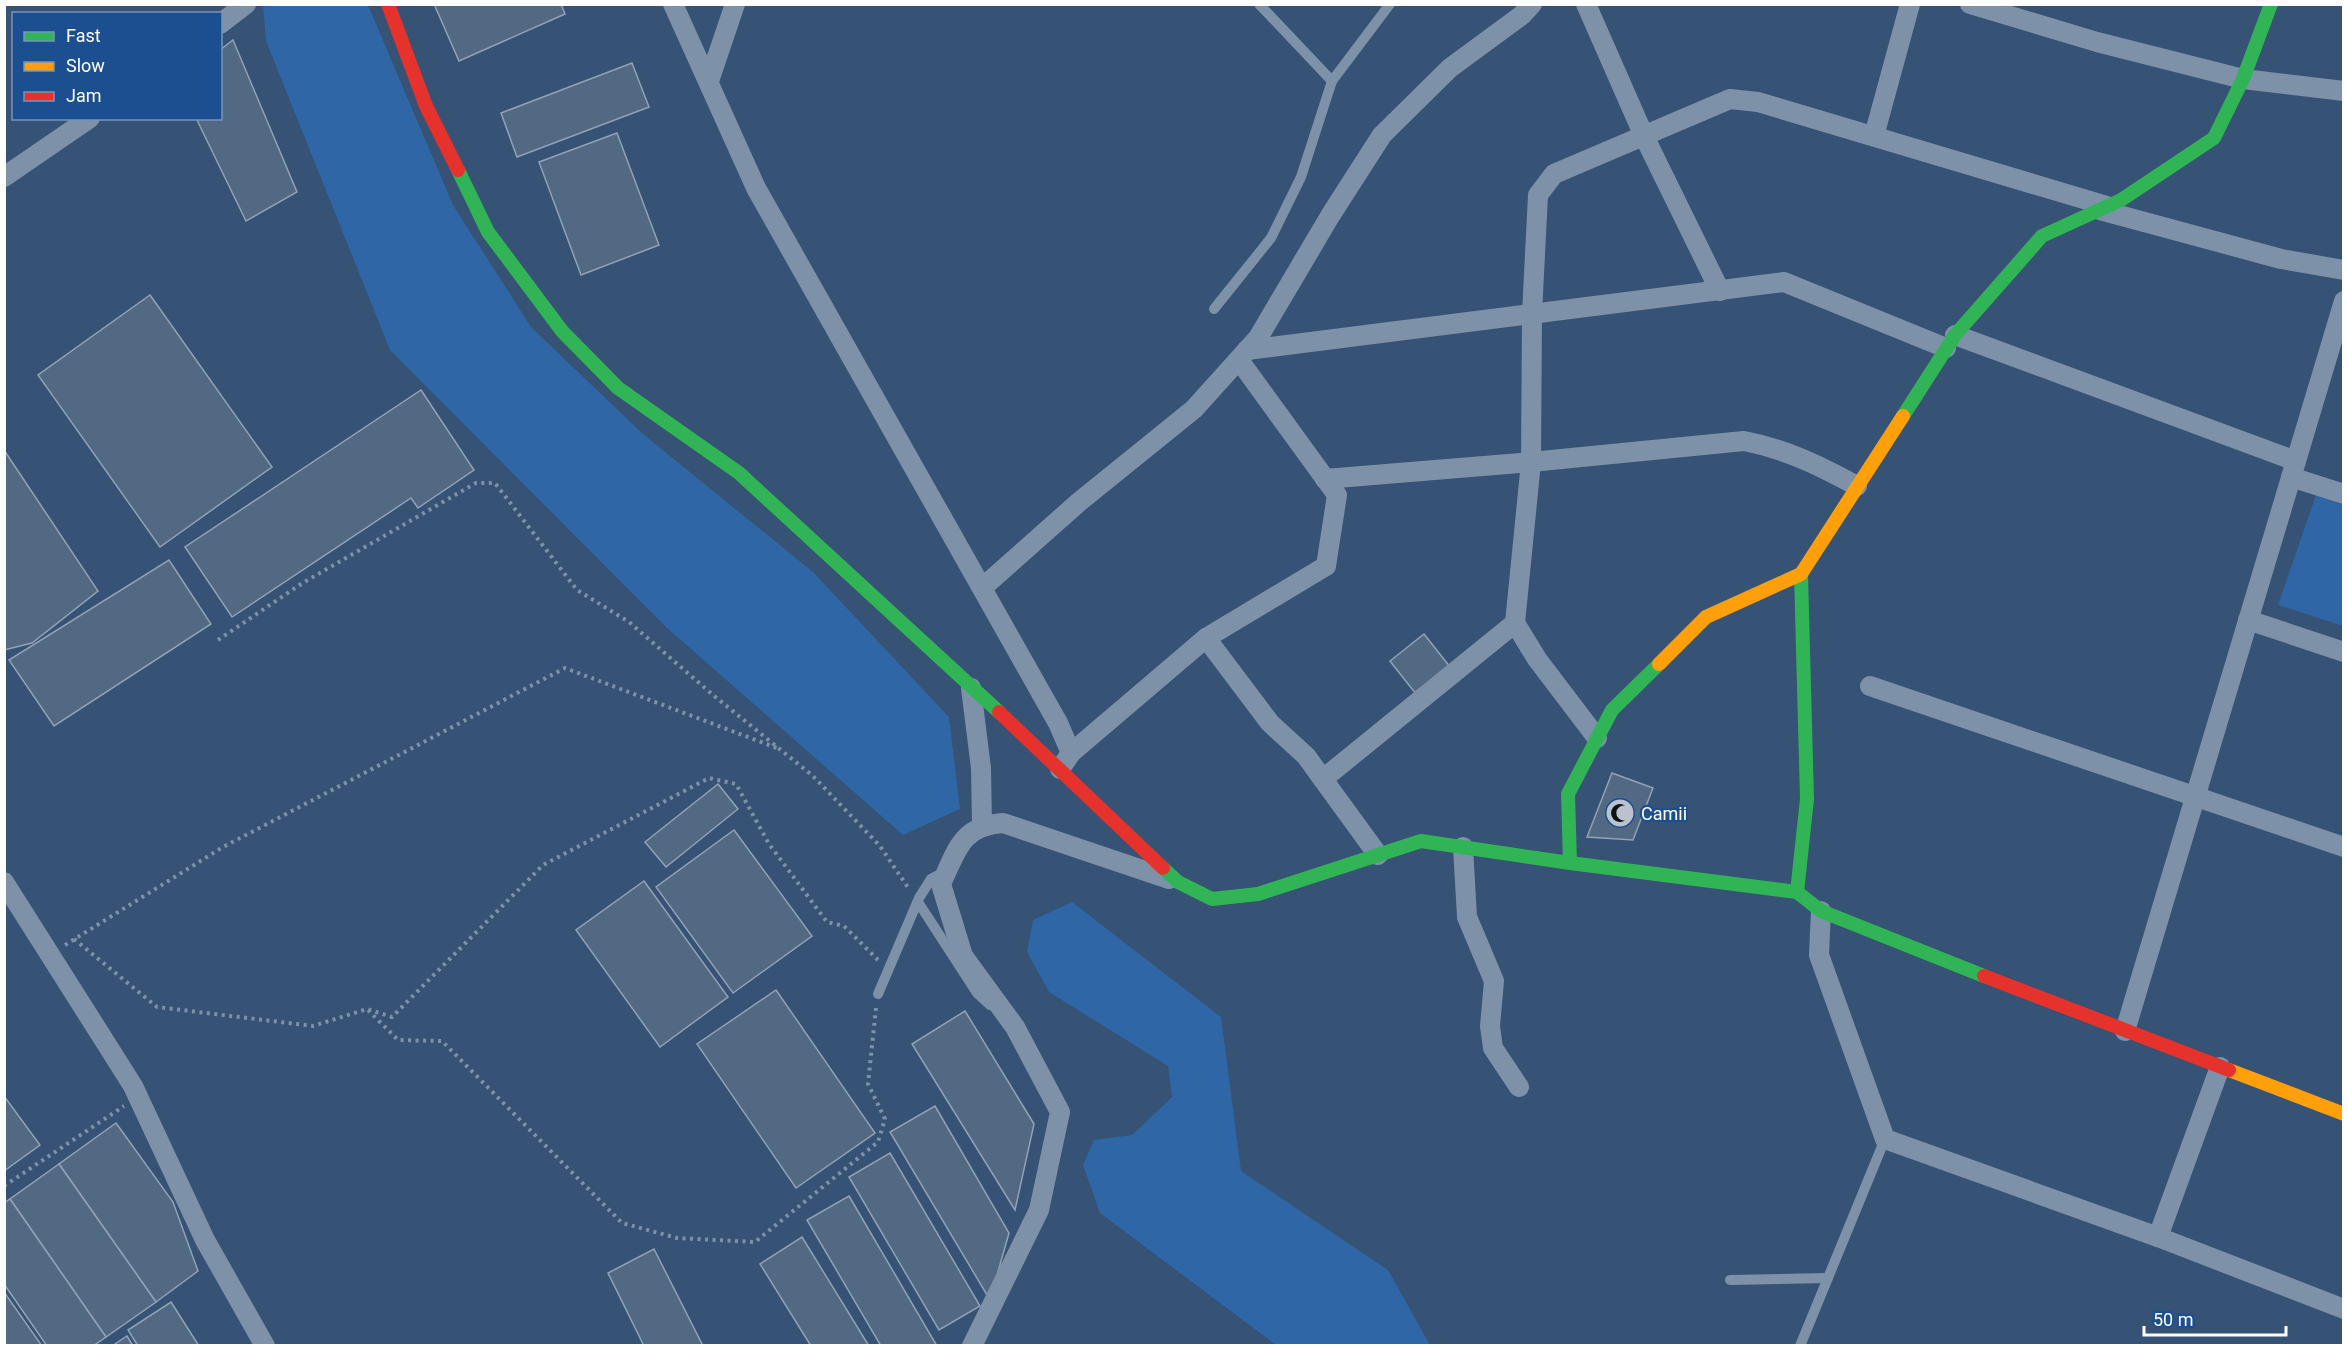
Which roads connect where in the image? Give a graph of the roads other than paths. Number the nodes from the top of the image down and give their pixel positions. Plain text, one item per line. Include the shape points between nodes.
1 (246, 4) edge
2 (388, 4) edge
3 (673, 4) edge
4 (735, 4) edge
5 (1259, 4) edge
6 (1390, 4) edge
7 (1532, 4) edge
8 (1586, 4) edge
9 (1910, 4) edge
10 (1970, 4) edge
11 (2271, 4) edge
12 (222, 22) edge
13 (2243, 79) junction
14 (709, 81) junction
15 (1332, 81) junction
16 (2343, 91) edge
17 (87, 120) edge
18 (1644, 136) junction
19 (1874, 136) junction
20 (4, 177) edge
21 (2103, 208) junction
22 (2343, 270) edge
23 (1720, 291) junction
24 (2343, 301) edge
25 (1214, 309) dead end
26 (1532, 314) junction
27 (1951, 341) junction
28 (1243, 355) junction
29 (1531, 462) junction
30 (2293, 469) junction
31 (1325, 479) junction
32 (1857, 486) junction
33 (2343, 494) edge
34 (1801, 574) junction
35 (982, 588) junction
36 (2248, 621) junction
37 (1515, 623) junction
38 (1206, 638) junction
39 (2343, 652) edge
40 (1870, 686) dead end
41 (971, 688) junction
42 (1598, 738) junction
43 (1066, 761) junction
44 (1323, 779) junction
45 (2195, 798) junction
46 (982, 825) junction
47 (1463, 847) junction
48 (2343, 847) edge
49 (1378, 855) junction
50 (1570, 863) junction
51 (948, 869) junction
52 (4, 882) edge
53 (1178, 882) junction
54 (1797, 892) junction
55 (918, 902) junction
56 (1821, 910) junction
57 (878, 994) road end
58 (1015, 1027) junction
59 (2125, 1031) junction
60 (2220, 1067) junction
61 (1519, 1087) dead end
62 (2343, 1114) edge
63 (1885, 1139) junction
64 (2158, 1237) junction
65 (1828, 1278) junction
66 (1730, 1280) dead end
67 (2343, 1309) edge
68 (265, 1346) edge
69 (972, 1346) edge
70 (1800, 1346) edge

1 - 12 street
2 - 41 street via 426,106 488,232 562,331 618,388 739,473
3 - 14 street
4 - 14 street
5 - 15 lane
6 - 15 lane
7 - 28 street via 1450,68 1382,135 1258,338
8 - 18 street
9 - 19 street
10 - 13 street
11 - 13 street
13 - 16 street
13 - 21 street via 2214,138
14 - 35 street via 756,188
15 - 25 lane via 1301,177 1271,238
17 - 20 street
18 - 19 street via 1730,99 1758,102
18 - 23 street
18 - 26 street via 1554,174 1538,195
19 - 21 street
21 - 22 street via 2281,259
21 - 27 street via 2042,236
23 - 26 street
23 - 27 street via 1784,282
24 - 30 street
26 - 28 street
26 - 29 street
27 - 30 street
27 - 32 street
28 - 31 street
28 - 35 street via 1194,409 1079,502
29 - 31 street
29 - 32 street via 1744,441 1807,459
29 - 37 street
30 - 33 street
30 - 36 street
31 - 38 street via 1337,495 1326,566
32 - 34 street
34 - 42 street via 1706,617 1612,710
34 - 54 street via 1807,799
35 - 43 street via 1058,723
36 - 39 street
36 - 45 street
37 - 42 street via 1537,659
37 - 44 street
38 - 43 street
38 - 44 street via 1270,723 1306,756
40 - 45 street
41 - 43 street
41 - 46 street via 981,768
42 - 50 street via 1568,794
43 - 53 street
44 - 49 street
45 - 48 street
45 - 59 street
46 - 51 street via 960,843
46 - 53 street via 1003,823
47 - 49 street via 1421,841
47 - 50 street
47 - 61 street via 1467,917 1494,981 1490,1026 1493,1048
49 - 53 street via 1258,894 1212,899
50 - 54 street
51 - 55 lane via 931,879
51 - 58 street via 941,884 963,956
52 - 68 street via 138,1097 205,1240
54 - 56 street
55 - 57 lane
55 - 58 lane via 977,993
56 - 59 street
56 - 63 street via 1819,955
58 - 69 street via 1059,1112 1039,1210
59 - 60 street
60 - 62 street
60 - 64 street
63 - 64 street
63 - 65 lane
64 - 67 street
65 - 66 lane
65 - 70 lane

